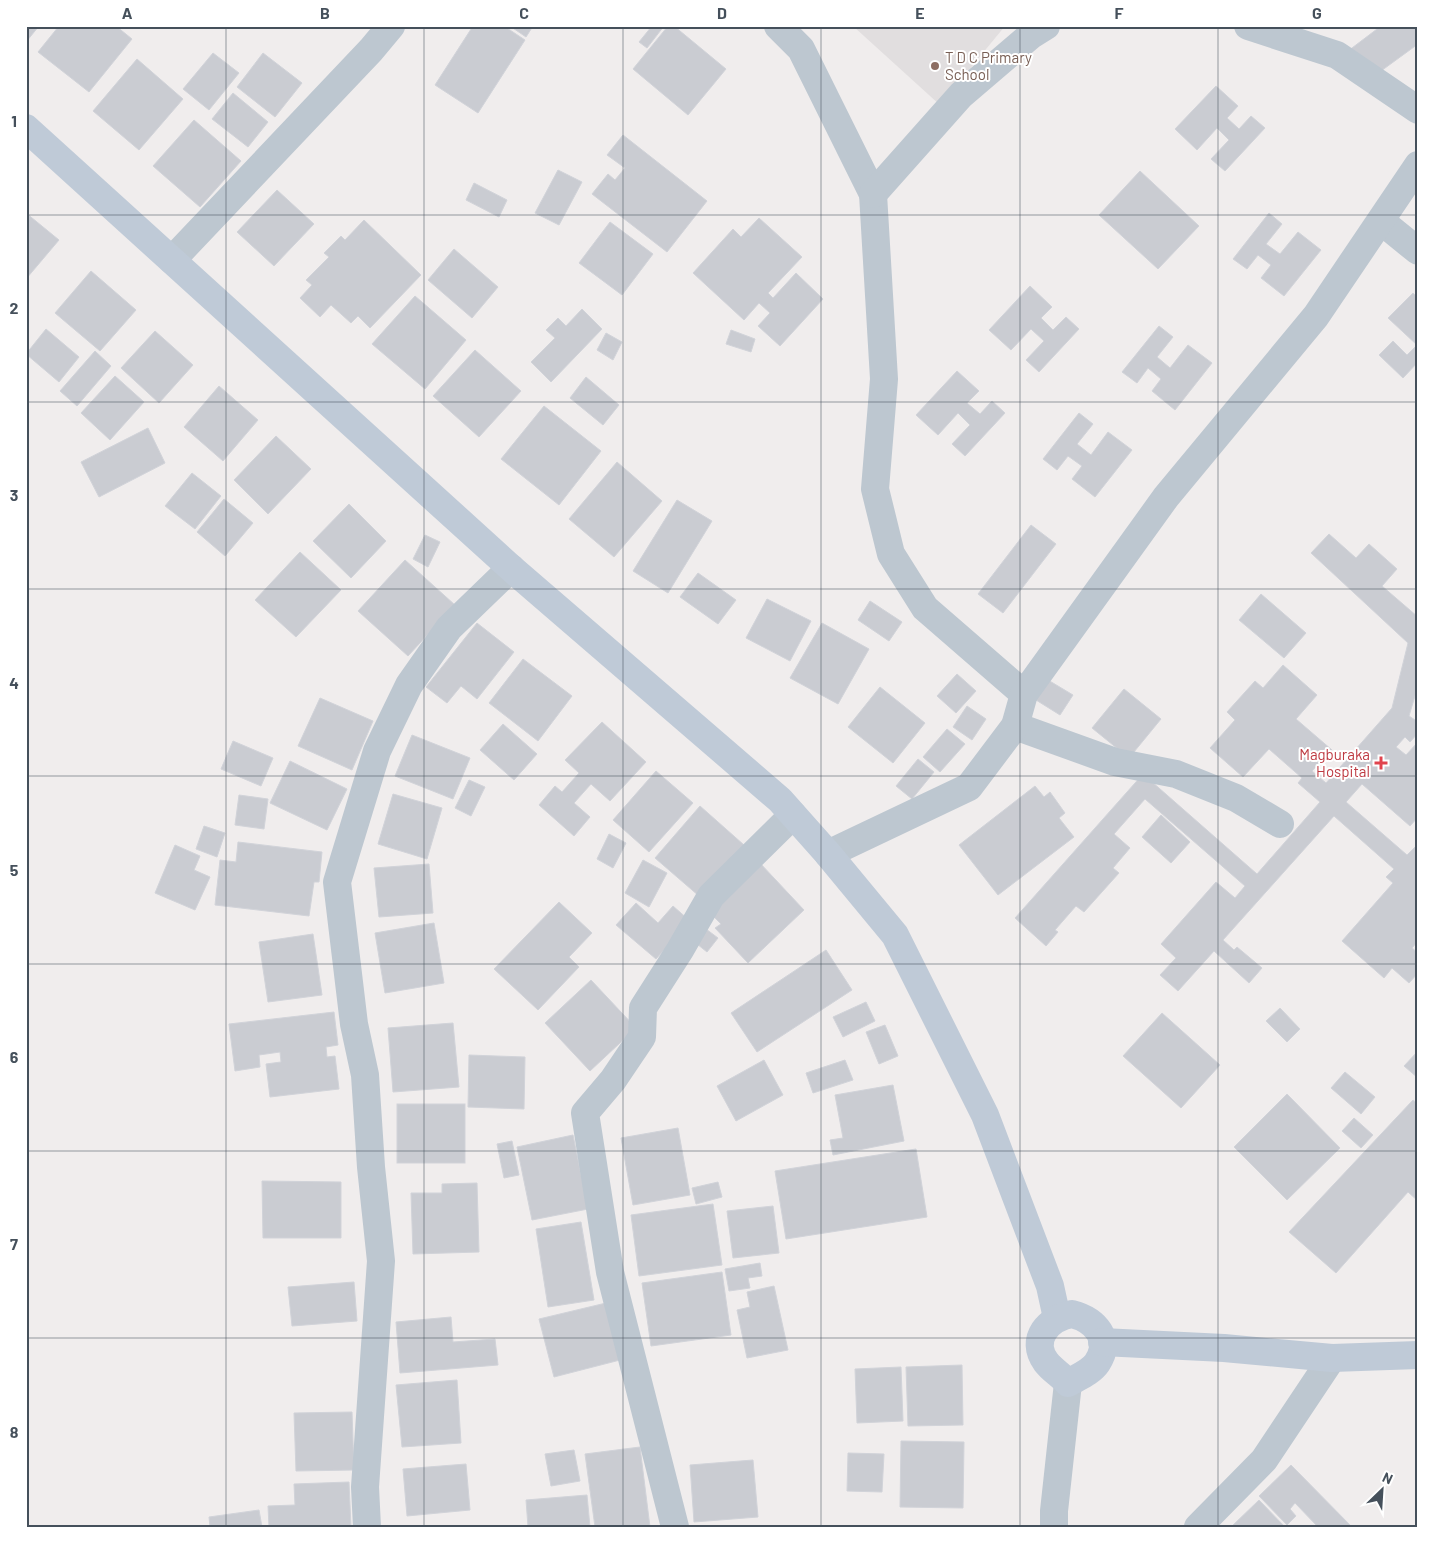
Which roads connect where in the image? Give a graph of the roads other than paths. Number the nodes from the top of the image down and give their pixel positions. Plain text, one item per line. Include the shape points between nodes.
1 (391, 26) edge
2 (778, 26) edge
3 (1046, 26) edge
4 (1248, 26) edge
5 (1418, 110) edge
6 (26, 128) edge
7 (1418, 165) edge
8 (873, 194) junction
9 (1381, 222) junction
10 (1418, 251) edge
11 (172, 260) junction
12 (511, 568) junction
13 (1024, 694) junction
14 (1015, 726) junction
15 (793, 815) junction
16 (1280, 824) dead end
17 (828, 854) junction
18 (1057, 1318) junction
19 (1102, 1342) junction
20 (1418, 1355) edge
21 (1332, 1358) junction
22 (1068, 1383) junction
23 (367, 1527) edge
24 (675, 1527) edge
25 (1054, 1527) edge
26 (1198, 1527) edge

1 - 11 street
2 - 8 street via 801,49
3 - 8 street via 961,95
4 - 5 street via 1337,55
6 - 11 street
7 - 9 street
8 - 13 street via 884,379 875,490 892,554 925,608
9 - 10 street
9 - 13 street via 1316,316 1166,497
11 - 12 street
12 - 15 street via 780,800
12 - 23 street via 449,628 409,685 377,751 337,882 354,1024 365,1075 381,1261 365,1487
13 - 14 street
14 - 16 street via 1115,762 1176,774 1236,798
14 - 17 street via 969,787
15 - 17 street
15 - 24 street via 711,896 643,1008 642,1037 613,1080 585,1113 610,1272
17 - 18 street via 895,935 985,1115 1050,1286
18 - 19 street via 1072,1314 1085,1317 1096,1328
18 - 22 street via 1043,1332 1041,1354
19 - 21 street
19 - 22 street via 1096,1363
20 - 21 street
21 - 26 street via 1264,1460
22 - 25 street

